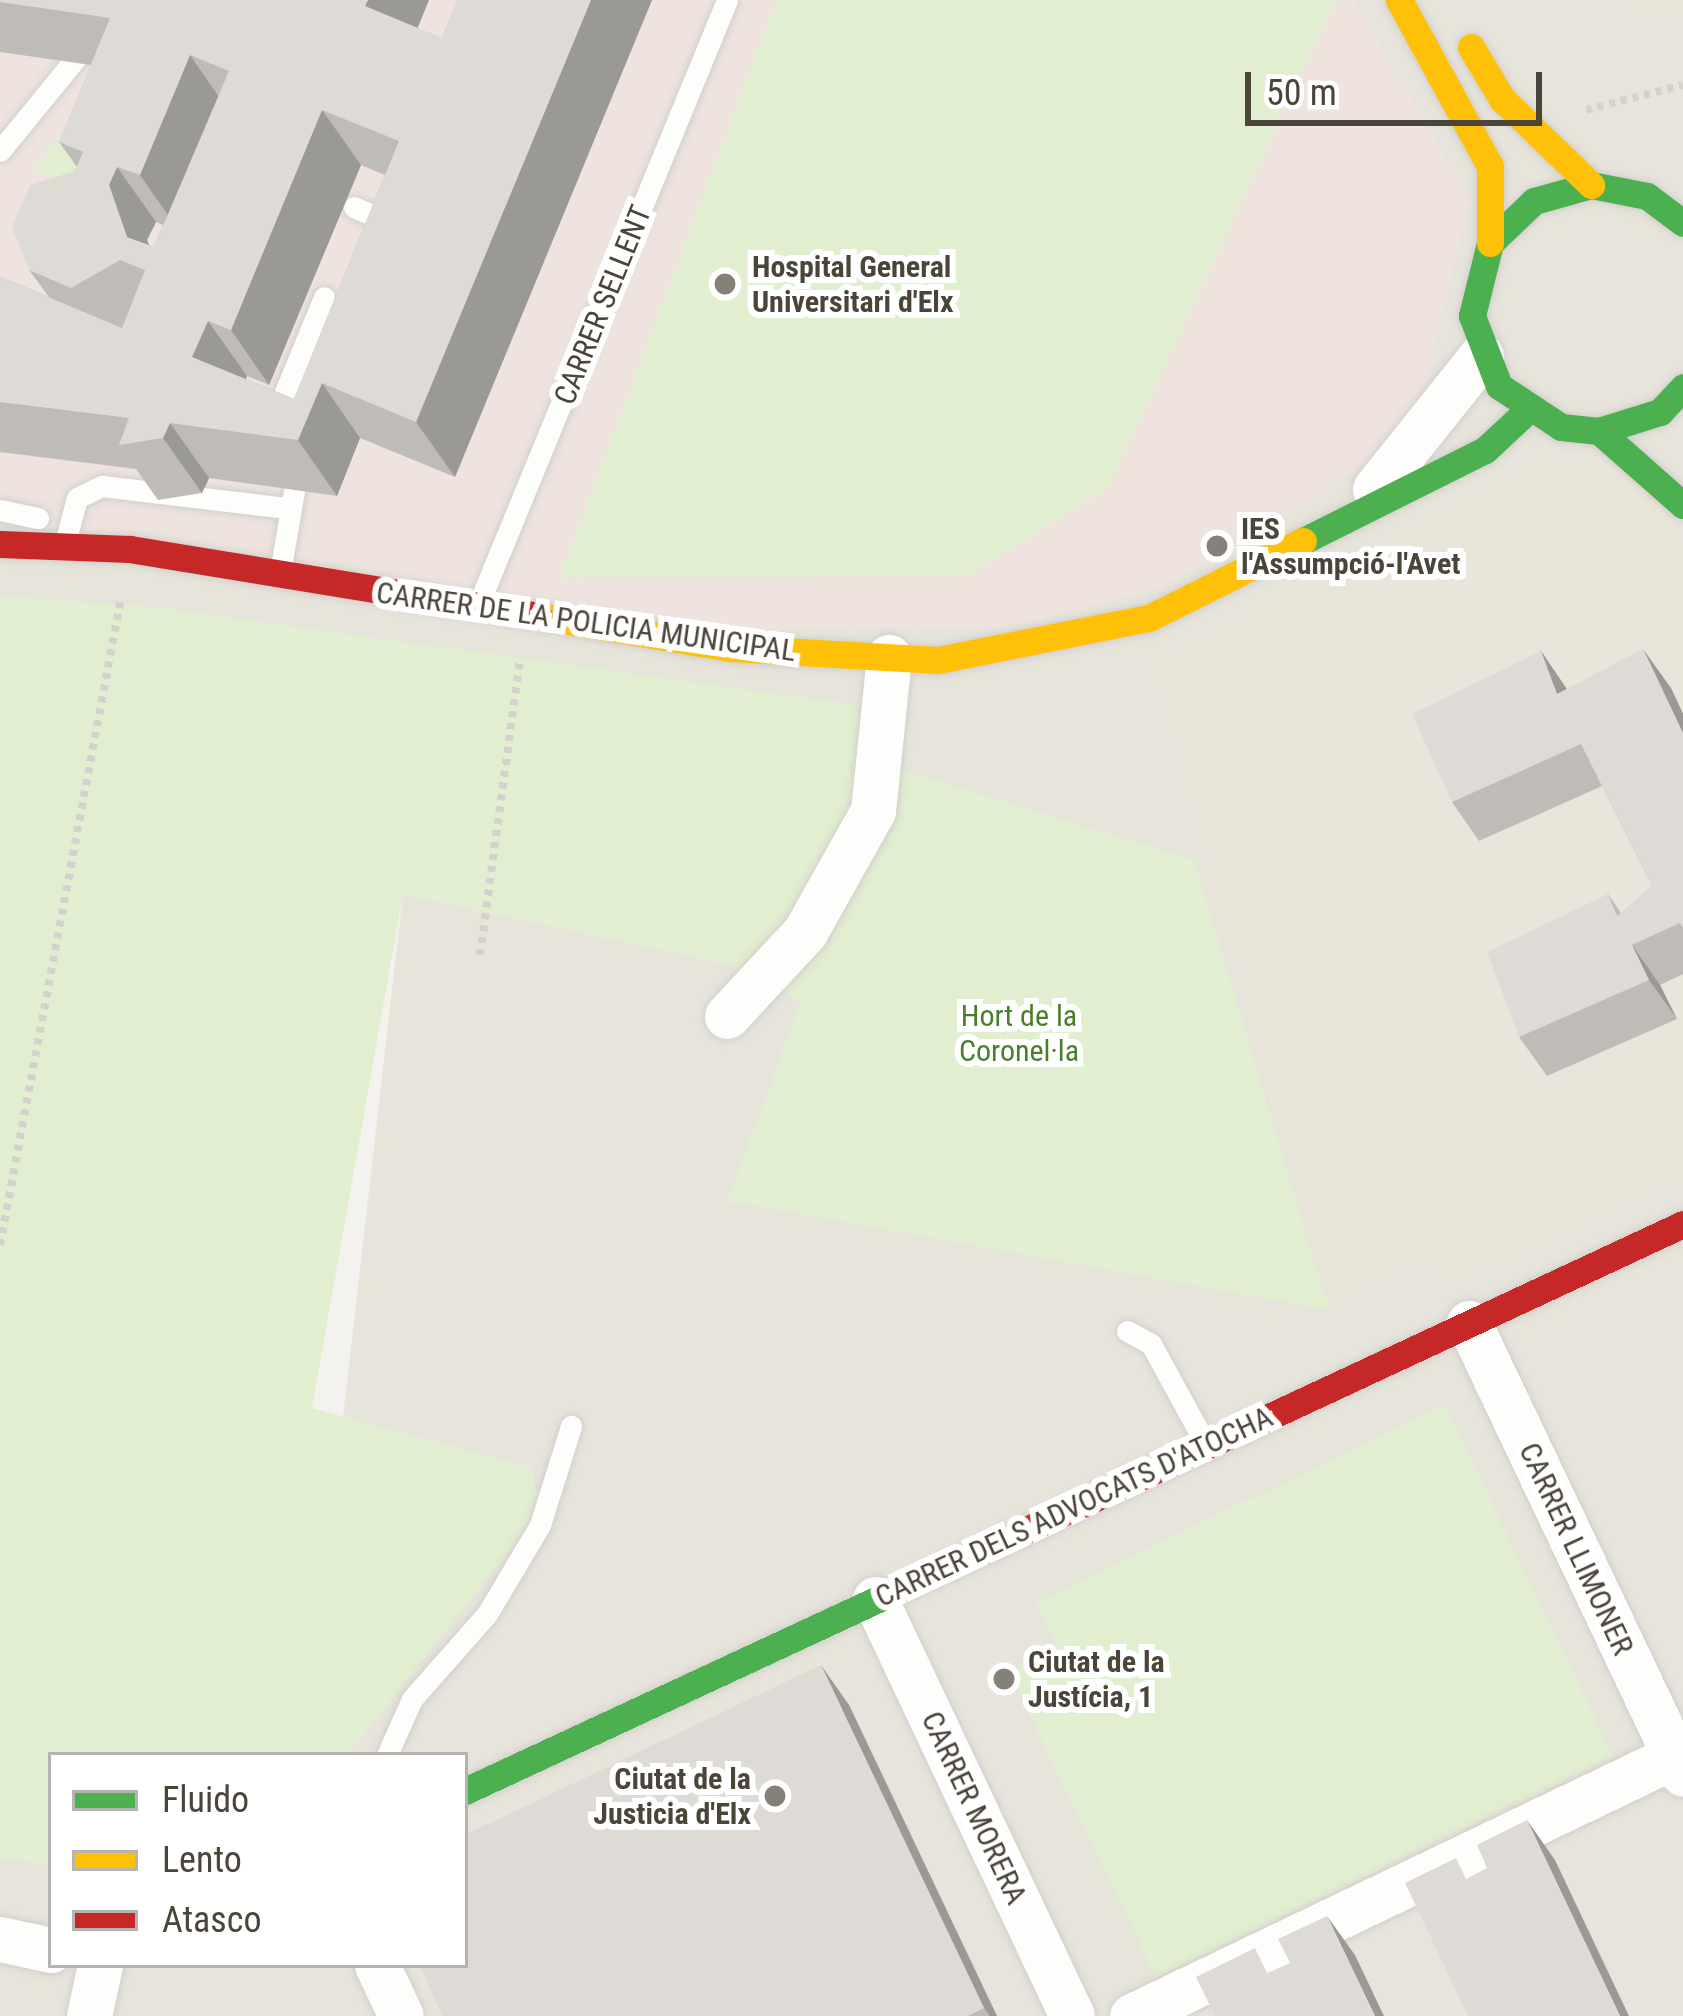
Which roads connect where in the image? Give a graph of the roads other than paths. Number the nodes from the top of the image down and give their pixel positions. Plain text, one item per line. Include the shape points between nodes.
1 (123, 0) edge
2 (727, 0) edge
3 (1399, 0) edge
4 (1455, 20) dead end
5 (0, 152) edge
6 (1591, 185) junction
7 (1671, 200) edge
8 (354, 207) dead end
9 (1490, 243) junction
10 (389, 248) edge
11 (323, 297) dead end
12 (1481, 356) junction
13 (1683, 387) edge
14 (1527, 411) junction
15 (291, 427) junction
16 (1599, 431) junction
17 (246, 502) junction
18 (1683, 505) edge
19 (287, 508) junction
20 (0, 510) edge
21 (1333, 528) junction
22 (67, 535) junction
23 (0, 544) edge
24 (128, 560) junction
25 (177, 565) joint
26 (0, 572) edge
27 (279, 580) junction
28 (477, 609) junction
29 (889, 657) junction
30 (728, 1016) dead end
31 (1683, 1224) edge
32 (1469, 1323) junction
33 (1127, 1331) dead end
34 (571, 1426) dead end
35 (1206, 1445) junction
36 (875, 1600) junction
37 (388, 1752) edge
38 (1680, 1761) edge
39 (468, 1790) edge
40 (0, 1939) edge
41 (48, 1949) edge
42 (99, 1968) edge
43 (378, 1968) edge
44 (89, 2016) edge
45 (401, 2016) edge
46 (1072, 2016) edge
47 (1132, 2016) edge

1 - 5 lane
2 - 28 lane, CARRER SELLENT
3 - 9 street via 1490,166
4 - 6 street via 1502,100
6 - 7 street
6 - 9 street via 1534,201
8 - 10 lane via 398,227
9 - 12 street via 1472,316
11 - 15 lane
12 - 14 street
12 - 21 street, CARRER DE LA POLICIA MUNICIPAL via 1414,454
13 - 16 street via 1660,412
14 - 16 street
14 - 21 street, CARRER DE LA POLICIA MUNICIPAL via 1485,450
15 - 17 lane via 258,457
15 - 19 lane
16 - 18 street
17 - 19 lane
17 - 22 lane via 102,486 77,498
19 - 27 lane
20 - 22 lane
21 - 29 street, CARRER DE LA POLICIA MUNICIPAL via 1149,618 938,660
22 - 23 street, CARRER DE LA POLICIA MUNICIPAL
22 - 24 street, CARRER DE LA POLICIA MUNICIPAL
24 - 25 street, CARRER DE LA POLICIA MUNICIPAL
24 - 26 street, CARRER DE LA POLICIA MUNICIPAL
25 - 27 street, CARRER DE LA POLICIA MUNICIPAL
27 - 28 street, CARRER DE LA POLICIA MUNICIPAL
28 - 29 street, CARRER DE LA POLICIA MUNICIPAL
29 - 30 street via 873,811 805,932
31 - 32 street, CARRER DELS ADVOCATS D'ATOCHA
32 - 35 street, CARRER DELS ADVOCATS D'ATOCHA
32 - 38 street, CARRER LLIMONER
33 - 35 lane via 1151,1344
34 - 37 lane via 540,1525 487,1614 412,1699
35 - 36 street, CARRER DELS ADVOCATS D'ATOCHA
36 - 39 street, CARRER DELS ADVOCATS D'ATOCHA
36 - 46 street, CARRER MORERA
38 - 47 street
40 - 41 street
42 - 44 street
43 - 45 street

